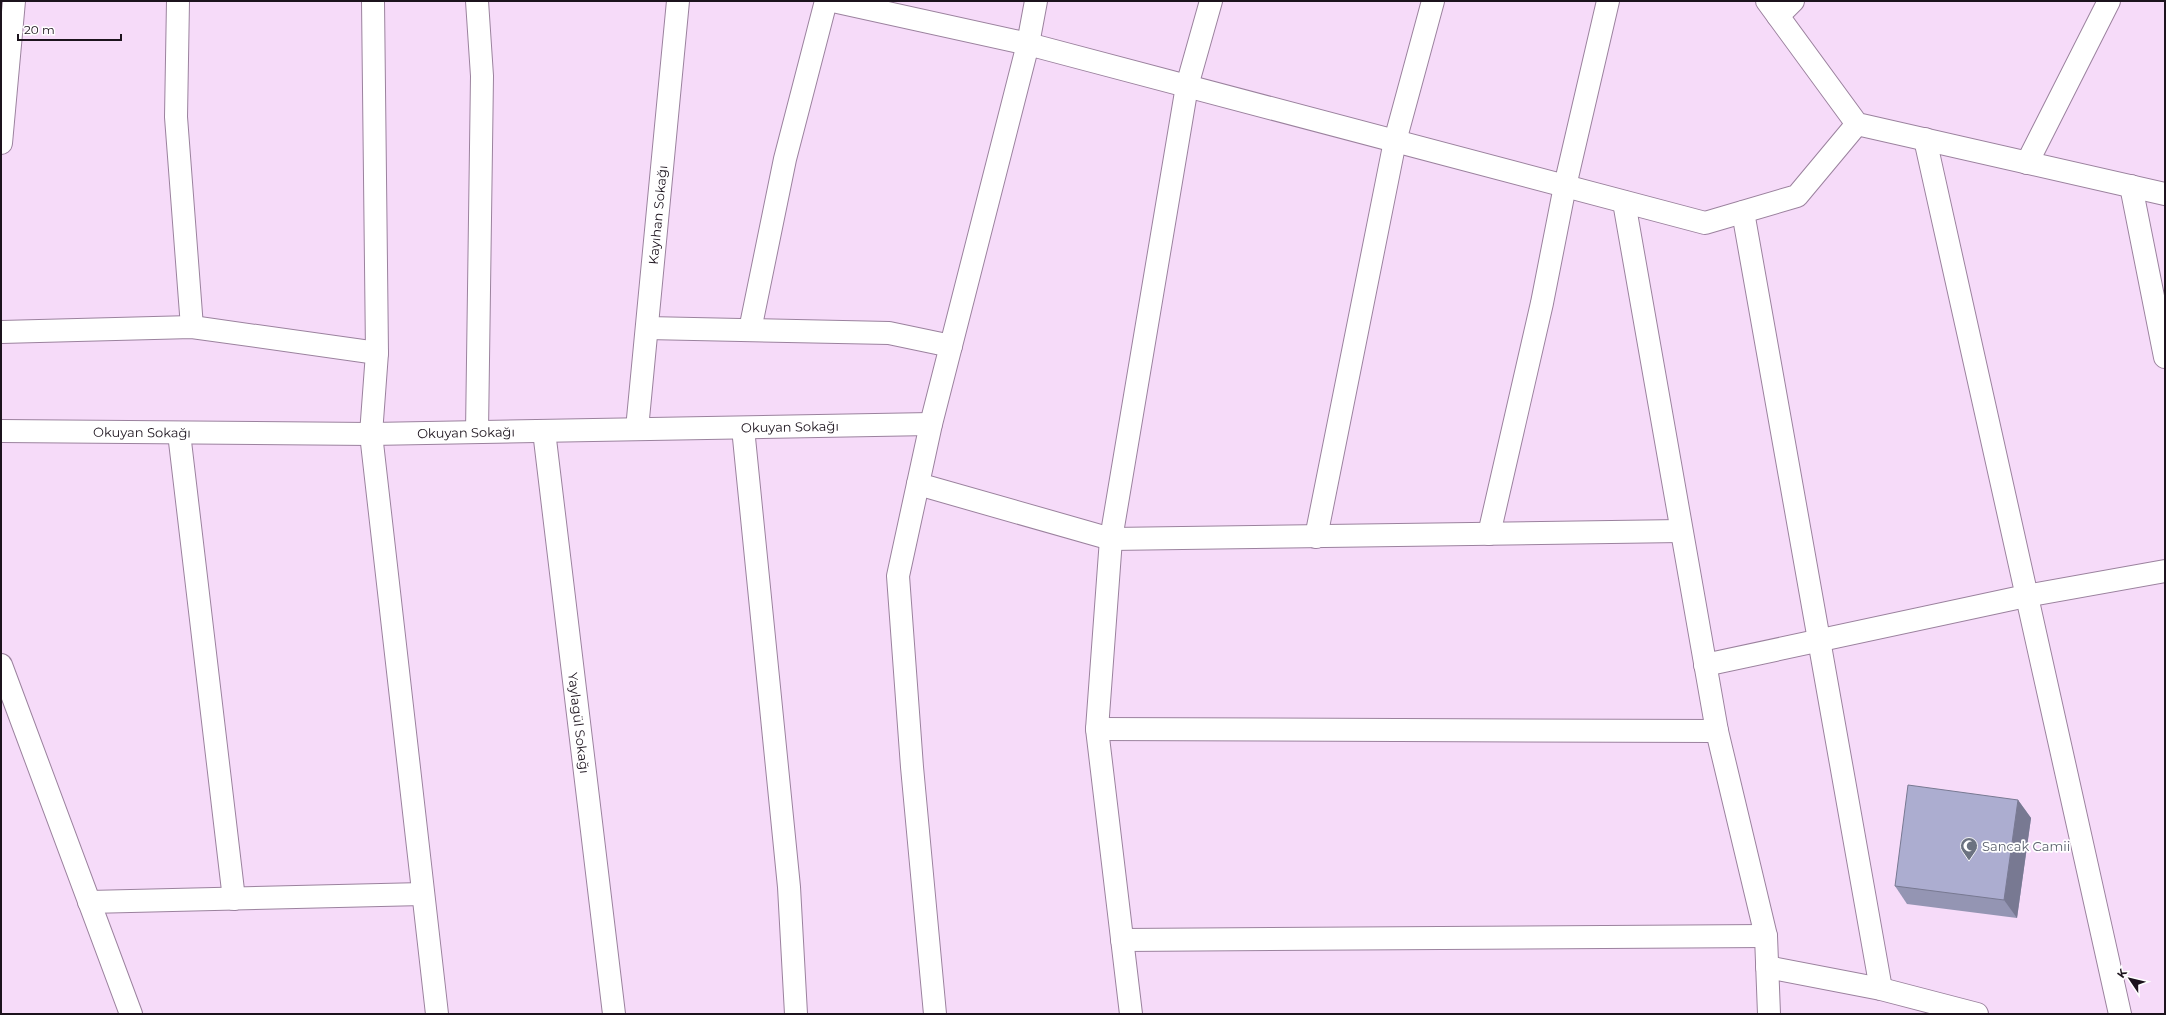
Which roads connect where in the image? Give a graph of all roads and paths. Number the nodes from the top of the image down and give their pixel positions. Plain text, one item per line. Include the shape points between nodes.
1 (14, 1) edge
2 (178, 1) edge
3 (373, 1) edge
4 (477, 1) edge
5 (678, 1) edge
6 (826, 1) edge
7 (833, 1) edge
8 (1036, 1) edge
9 (1211, 1) edge
10 (1433, 1) edge
11 (1608, 1) edge
12 (1793, 1) edge
13 (2109, 1) edge
14 (1772, 8) edge
15 (1028, 44) junction
16 (1187, 86) junction
17 (1856, 124) junction
18 (1925, 139) junction
19 (1395, 141) junction
20 (1, 143) edge
21 (2027, 163) junction
22 (1565, 186) junction
23 (2131, 186) junction
24 (2165, 194) edge
25 (1624, 202) junction
26 (1743, 212) junction
27 (192, 328) junction
28 (647, 328) junction
29 (750, 330) junction
30 (1, 332) edge
31 (951, 346) junction
32 (377, 353) junction
33 (2165, 357) edge
34 (931, 424) junction
35 (743, 428) junction
36 (637, 429) junction
37 (1, 431) edge
38 (544, 431) junction
39 (477, 432) junction
40 (179, 433) junction
41 (371, 434) junction
42 (918, 484) junction
43 (1681, 531) junction
44 (1490, 534) junction
45 (1316, 537) junction
46 (1111, 539) junction
47 (2165, 572) edge
48 (2026, 596) junction
49 (1819, 639) junction
50 (1, 665) edge
51 (1705, 665) junction
52 (1097, 729) junction
53 (1717, 731) junction
54 (423, 894) junction
55 (234, 899) junction
56 (89, 902) junction
57 (1766, 936) junction
58 (1122, 940) junction
59 (1767, 967) junction
60 (1881, 989) junction
61 (131, 1014) edge
62 (437, 1014) edge
63 (614, 1014) edge
64 (796, 1014) edge
65 (935, 1014) edge
66 (1131, 1014) edge
67 (1769, 1014) edge
68 (1977, 1014) edge
69 (2120, 1014) edge

1 - 20 street
2 - 27 street via 176,117
3 - 32 street
4 - 39 street via 482,76
5 - 28 street, Kayıhan Sokağı
6 - 29 street via 785,159
7 - 15 street
8 - 15 street
9 - 16 street
10 - 19 street
11 - 22 street
12 - 14 street
13 - 21 street
14 - 17 street
15 - 16 street
15 - 31 street
16 - 19 street
16 - 46 street
17 - 18 street
17 - 26 street via 1797,196
18 - 21 street
18 - 48 street
19 - 22 street
19 - 45 street
21 - 23 street
22 - 25 street
22 - 44 street via 1542,303
23 - 24 street
23 - 33 street
25 - 26 street via 1705,223
25 - 43 street
26 - 49 street
27 - 30 street
27 - 32 street
28 - 29 street
28 - 36 street, Kayıhan Sokağı
29 - 31 street via 889,333
31 - 34 street
32 - 41 street
34 - 35 street, Okuyan Sokağı
34 - 42 street
35 - 36 street, Okuyan Sokağı
35 - 64 street via 789,887
36 - 38 street, Okuyan Sokağı
37 - 40 street, Okuyan Sokağı
38 - 39 street, Okuyan Sokağı
38 - 63 street, Yaylagül Sokağı
39 - 41 street, Okuyan Sokağı
40 - 41 street, Okuyan Sokağı
40 - 55 street
41 - 54 street
42 - 46 street
42 - 65 street via 898,576 912,767
43 - 44 street
43 - 51 street
44 - 45 street
45 - 46 street
46 - 52 street
47 - 48 street
48 - 49 street
48 - 69 street
49 - 51 street
49 - 60 street
50 - 56 street
51 - 53 street
52 - 53 street
52 - 58 street
53 - 57 street
54 - 55 street
54 - 62 street
55 - 56 street
56 - 61 street
57 - 58 street
57 - 59 street
58 - 66 street
59 - 60 street
59 - 67 street
60 - 68 street

